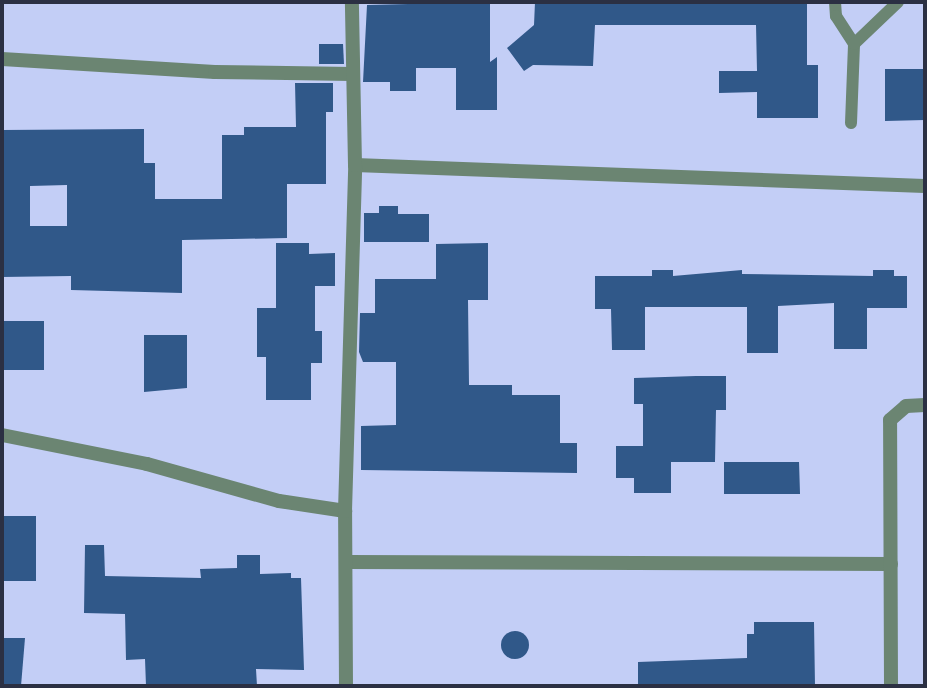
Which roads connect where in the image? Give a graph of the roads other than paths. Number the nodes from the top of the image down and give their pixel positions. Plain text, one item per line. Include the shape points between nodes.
1 (352, 2) edge
2 (835, 2) edge
3 (898, 2) edge
4 (854, 44) junction
5 (2, 60) edge
6 (352, 74) junction
7 (851, 123) dead end
8 (355, 165) junction
9 (925, 186) edge
10 (925, 405) edge
11 (2, 435) edge
12 (345, 511) junction
13 (346, 562) junction
14 (891, 564) junction
15 (346, 686) edge
16 (891, 686) edge

1 - 6 street
2 - 4 lane via 836,16
3 - 4 lane
4 - 7 lane
5 - 6 street
6 - 8 street
8 - 9 street
8 - 12 street
10 - 14 street via 906,406 890,420
11 - 12 street via 147,464 279,501
12 - 13 street
13 - 14 street
13 - 15 street
14 - 16 street

